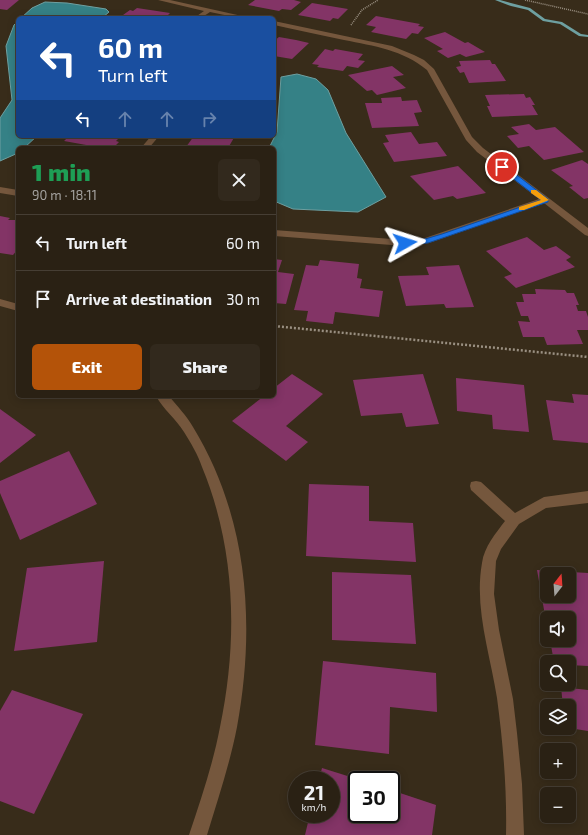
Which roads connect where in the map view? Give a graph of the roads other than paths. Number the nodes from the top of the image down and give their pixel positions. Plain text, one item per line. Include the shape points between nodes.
1 (161, 0) edge
2 (209, 10) junction
3 (200, 16) edge
4 (238, 16) edge
5 (276, 23) edge
6 (153, 138) edge
7 (147, 146) edge
8 (0, 190) edge
9 (16, 193) edge
10 (546, 200) junction
11 (276, 233) edge
12 (588, 233) edge
13 (0, 302) edge
14 (16, 307) edge
15 (164, 398) edge
16 (476, 486) dead end
17 (588, 497) edge
18 (514, 520) junction
19 (198, 835) edge
20 (515, 835) edge

1 - 2 street
2 - 3 street
2 - 4 street
5 - 10 street via 388,47 409,54 425,64 469,138 480,150
6 - 7 street
8 - 9 street
10 - 11 street via 426,241 405,243
10 - 12 street
13 - 14 street
15 - 19 street via 192,435 219,491 233,546 239,601 238,654 231,713 216,778
16 - 18 street
17 - 18 street via 544,503
18 - 20 street via 501,536 489,560 487,598 505,699 516,806

